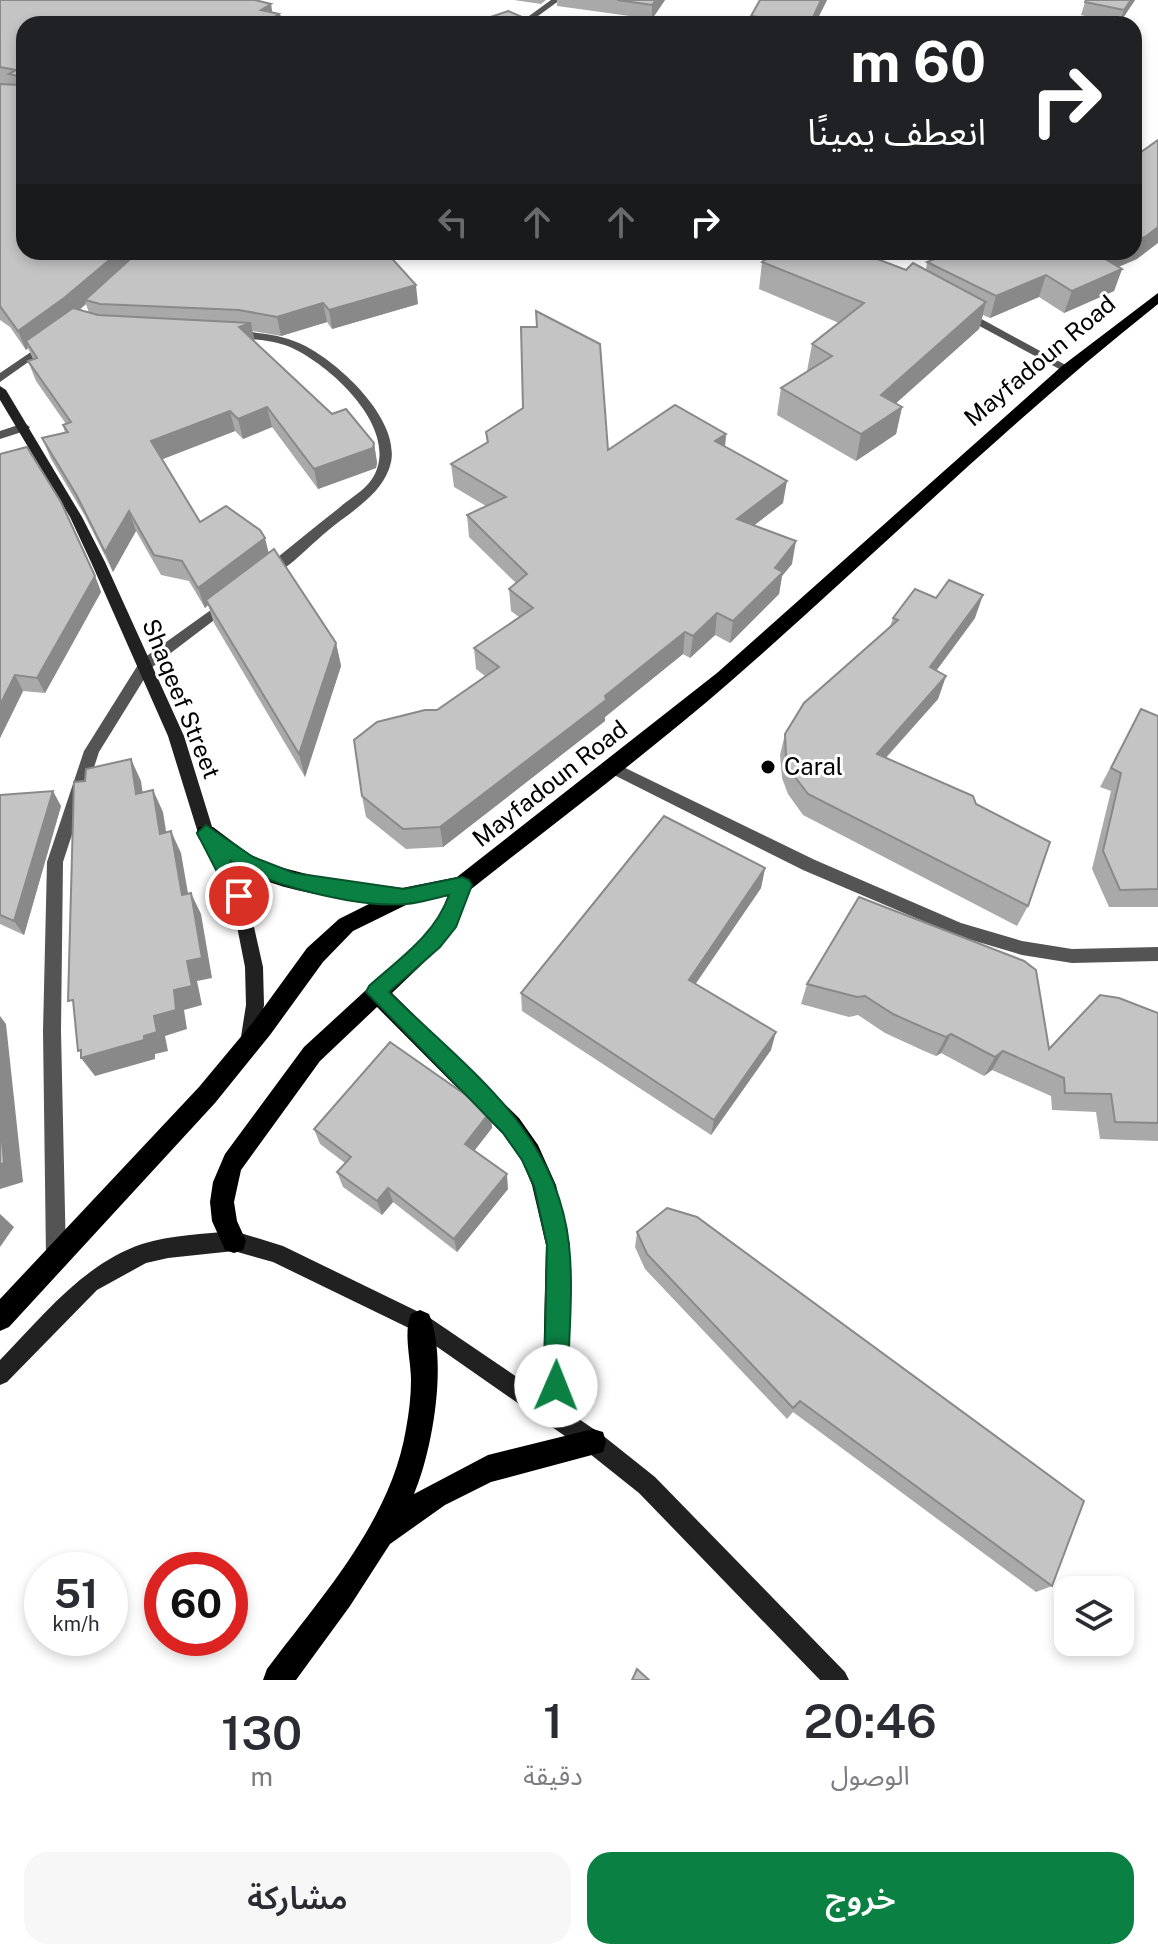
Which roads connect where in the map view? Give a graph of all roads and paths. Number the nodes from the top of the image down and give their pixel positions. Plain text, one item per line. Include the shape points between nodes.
1 (220, 0) edge
2 (556, 0) edge
3 (276, 16) edge
4 (533, 16) edge
5 (1158, 297) edge
6 (958, 310) edge
7 (220, 334) edge
8 (56, 337) edge
9 (1067, 369) junction
10 (0, 378) edge
11 (0, 390) edge
12 (24, 427) junction
13 (0, 435) edge
14 (258, 580) edge
15 (246, 589) edge
16 (146, 664) junction
17 (613, 768) junction
18 (206, 833) junction
19 (462, 885) junction
20 (404, 896) junction
21 (1158, 954) edge
22 (376, 992) junction
23 (249, 1044) junction
24 (234, 1241) junction
25 (56, 1257) junction
26 (0, 1318) edge
27 (420, 1323) junction
28 (0, 1375) edge
29 (555, 1415) junction
30 (593, 1442) junction
31 (384, 1533) junction
32 (278, 1680) edge
33 (837, 1680) edge

1 - 3 street
2 - 4 street
5 - 9 main road, Mayfadoun Road
6 - 9 street
7 - 14 street via 269,338 312,353 365,402 386,445 386,467 375,485
8 - 10 street
9 - 17 main road, Mayfadoun Road via 723,678
11 - 12 main road, Shaqeef Street
12 - 13 street
12 - 16 main road, Shaqeef Street via 76,517
15 - 16 street
16 - 18 main road, Shaqeef Street via 176,736
16 - 25 street via 92,751 55,862
17 - 19 main road, Mayfadoun Road
17 - 21 street via 809,865 958,929 1072,956
18 - 20 main road via 247,862 293,880
18 - 23 main road, Shaqeef Street via 239,896 249,931 255,1005
19 - 20 main road, Mayfadoun Road
19 - 22 main road via 449,921 433,941
20 - 23 main road, Mayfadoun Road via 346,925 315,955
22 - 24 main road via 312,1054 233,1162 221,1211
22 - 29 main road via 511,1126 544,1185 558,1245
23 - 25 main road, Mayfadoun Road
24 - 27 main road via 276,1253
24 - 28 main road via 168,1248 116,1267 66,1305
25 - 26 main road, Mayfadoun Road
27 - 29 main road
27 - 31 main road via 426,1362 418,1446
29 - 30 main road
30 - 31 main road via 488,1469 435,1495
30 - 33 main road via 647,1485
31 - 32 main road

